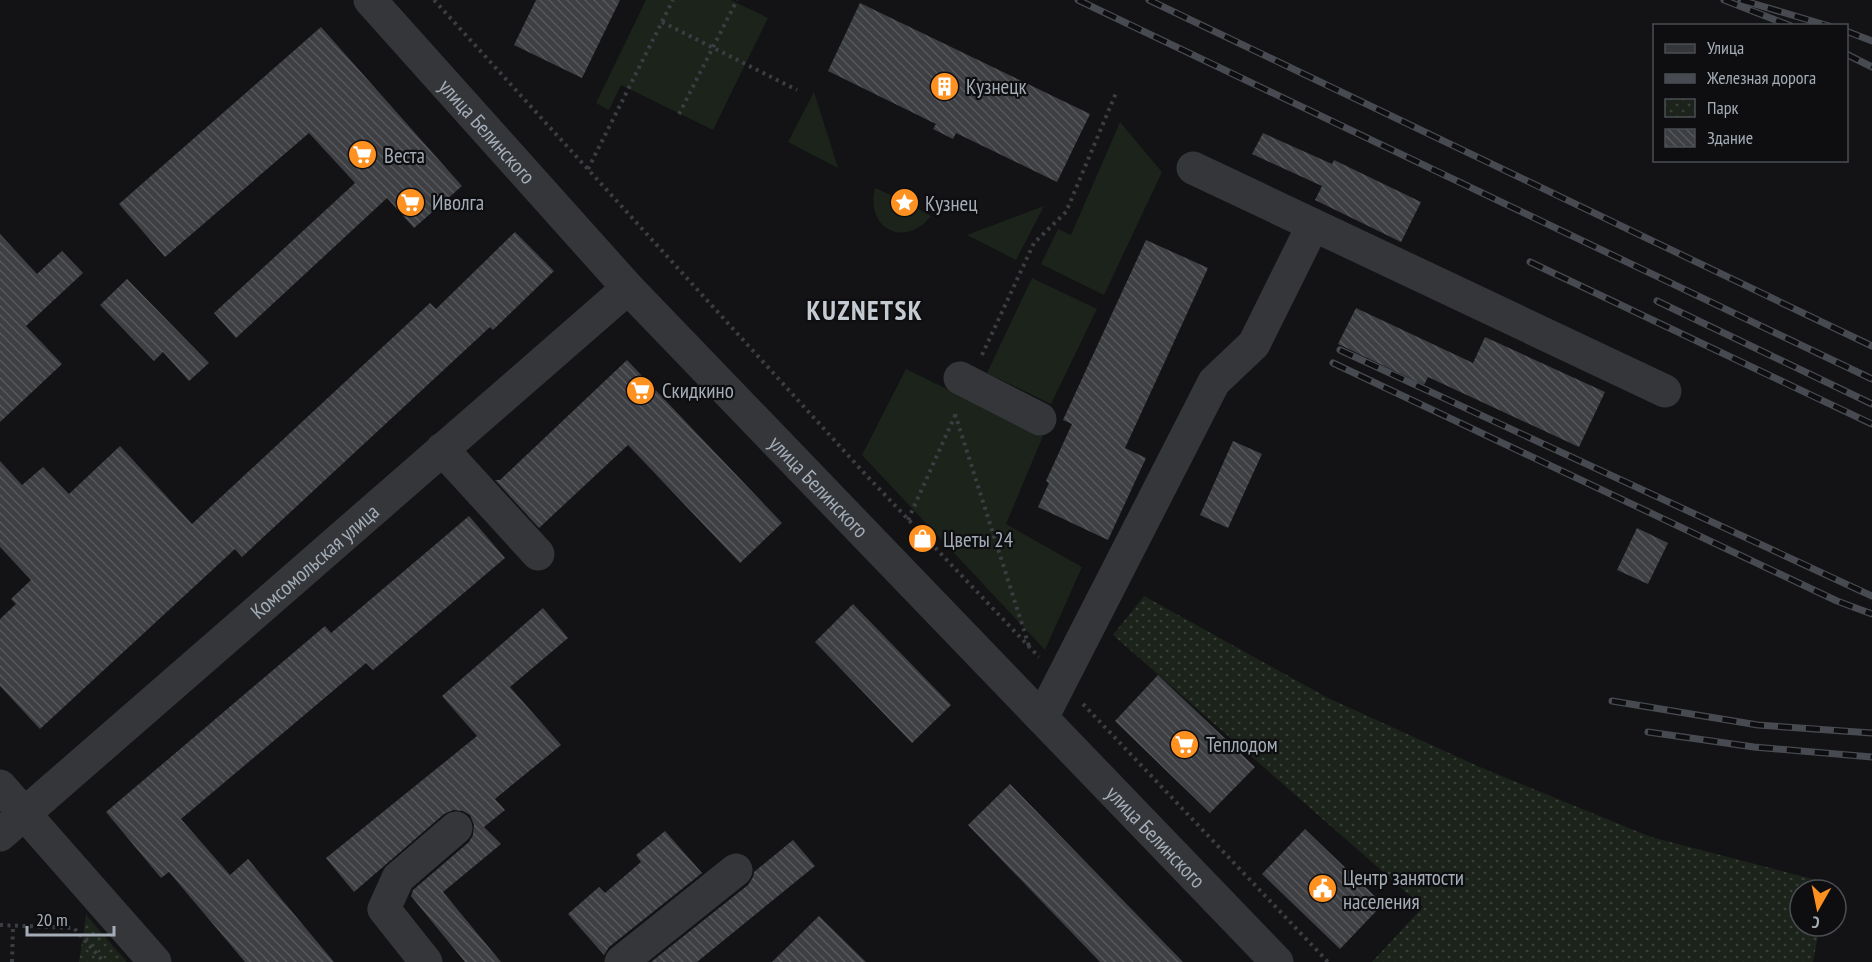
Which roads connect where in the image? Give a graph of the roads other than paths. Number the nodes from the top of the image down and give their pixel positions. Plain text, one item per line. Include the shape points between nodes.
1 (370, 0) edge
2 (1193, 168) dead end
3 (1313, 225) junction
4 (628, 288) junction
5 (964, 381) road end
6 (1665, 392) dead end
7 (1040, 419) dead end
8 (442, 449) junction
9 (538, 555) dead end
10 (1042, 718) junction
11 (0, 786) edge
12 (24, 813) junction
13 (456, 828) dead end
14 (0, 835) edge
15 (736, 870) dead end
16 (416, 958) edge
17 (155, 962) edge
18 (621, 962) edge
19 (1277, 962) edge

1 - 4 street, улица Белинского
2 - 3 street
3 - 6 street
3 - 10 street via 1254,344 1214,382
4 - 8 street, Комсомольская улица
4 - 10 street, улица Белинского
5 - 7 street
8 - 9 street
8 - 12 street, Комсомольская улица
10 - 19 street, улица Белинского
11 - 12 street
12 - 14 street, Комсомольская улица
12 - 17 street
13 - 16 street via 398,878 384,909
15 - 18 street

